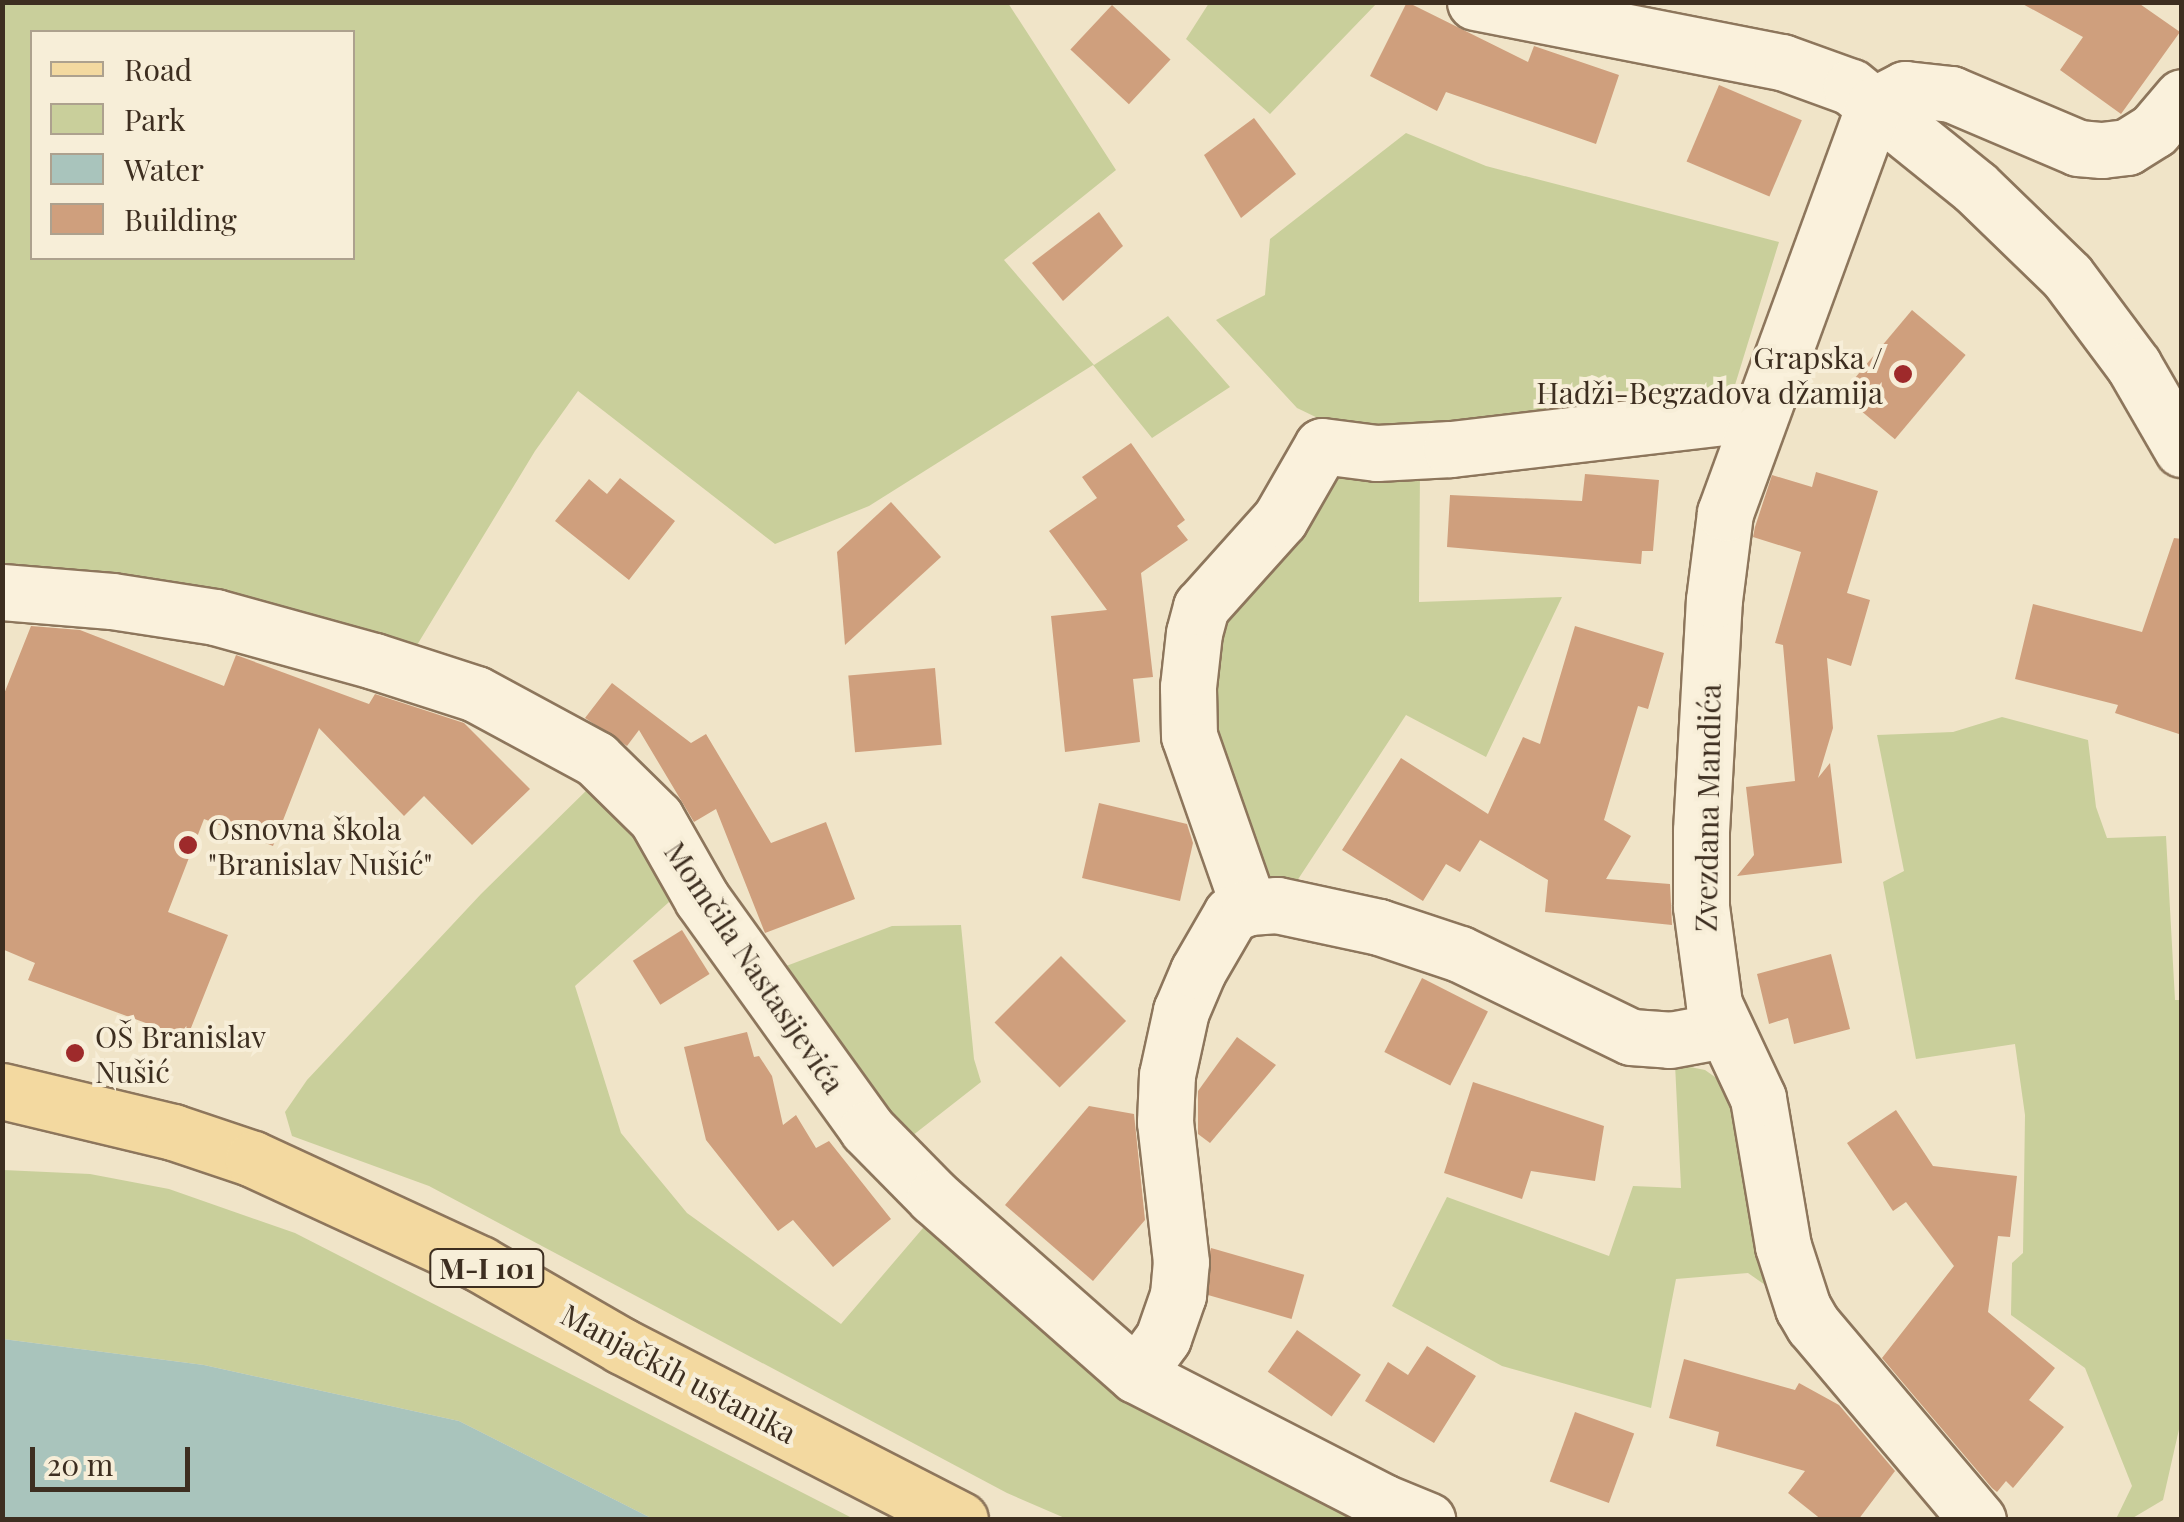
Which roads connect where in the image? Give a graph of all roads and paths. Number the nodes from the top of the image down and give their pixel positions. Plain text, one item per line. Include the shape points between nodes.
1 (1475, 2) edge
2 (2182, 97) edge
3 (1874, 105) junction
4 (1759, 413) junction
5 (2182, 449) edge
6 (2, 592) edge
7 (1250, 907) junction
8 (1724, 1030) junction
9 (2, 1091) edge
10 (1136, 1375) junction
11 (960, 1520) edge
12 (1427, 1520) edge
13 (1978, 1520) edge

1 - 3 street via 1794,65 1840,81
2 - 3 street via 2154,130 2126,147 2102,150 2078,148 1951,94 1905,89
3 - 4 street, Zvezdana Mandića
3 - 5 street via 1976,187 2066,276 2134,366
4 - 7 street via 1451,449 1377,453 1322,446 1280,519 1201,607 1194,633 1189,736
4 - 8 street, Zvezdana Mandića via 1725,513 1704,753 1701,906 1708,976
6 - 10 street, Momčila Nastasijevića via 215,618 357,656 476,694 596,758 656,818 702,899 867,1129 923,1187
7 - 8 street via 1277,905 1379,927 1460,954 1631,1037 1670,1040
7 - 10 street via 1231,914 1219,930 1182,1011 1165,1122 1181,1262 1178,1296 1163,1338
8 - 13 street, Zvezdana Mandića via 1758,1098 1783,1246 1803,1308
9 - 11 main road, Manjačkih ustanika / M-I 101 via 174,1132 254,1159 480,1264 622,1346
10 - 12 street, Momčila Nastasijevića

